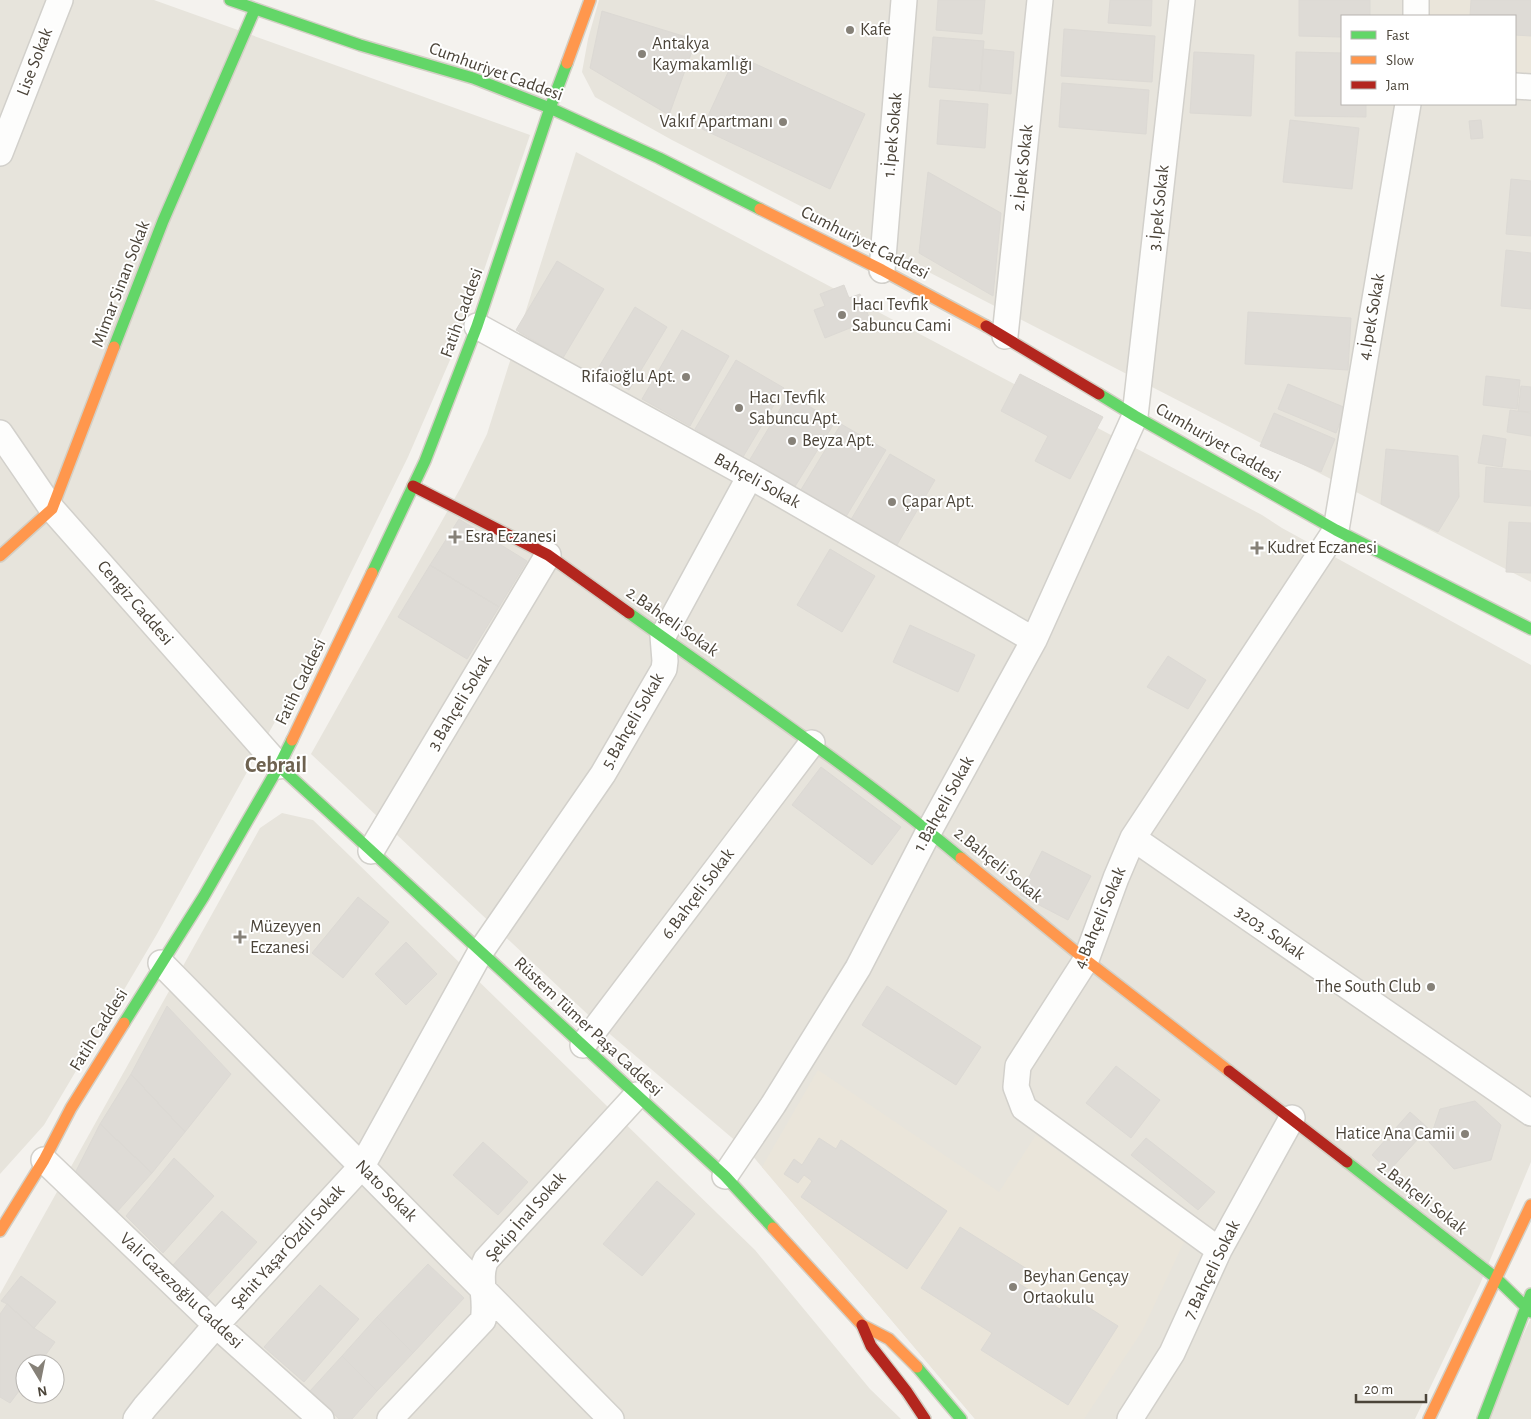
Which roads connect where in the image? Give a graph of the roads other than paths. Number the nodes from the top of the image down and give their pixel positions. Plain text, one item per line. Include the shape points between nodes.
1 (60, 0) edge
2 (230, 0) edge
3 (590, 0) edge
4 (904, 0) edge
5 (1040, 0) edge
6 (1182, 0) edge
7 (1416, 0) edge
8 (254, 8) junction
9 (1416, 15) edge
10 (1516, 86) edge
11 (1531, 87) edge
12 (1408, 105) edge
13 (550, 108) junction
14 (0, 152) edge
15 (882, 270) junction
16 (477, 326) junction
17 (1005, 336) junction
18 (1135, 416) junction
19 (0, 432) edge
20 (750, 476) junction
21 (413, 486) junction
22 (52, 509) junction
23 (1336, 530) junction
24 (548, 555) junction
25 (0, 556) edge
26 (1531, 629) edge
27 (663, 636) junction
28 (1034, 640) junction
29 (812, 743) junction
30 (279, 766) junction
31 (929, 831) junction
32 (1133, 838) junction
33 (371, 851) junction
34 (481, 952) junction
35 (1086, 960) junction
36 (161, 963) junction
37 (584, 1046) junction
38 (637, 1096) junction
39 (1531, 1112) edge
40 (1292, 1118) junction
41 (44, 1160) junction
42 (362, 1166) junction
43 (725, 1176) junction
44 (1531, 1205) edge
45 (0, 1230) edge
46 (1219, 1250) junction
47 (1496, 1278) junction
48 (483, 1288) junction
49 (1531, 1294) edge
50 (1528, 1309) edge
51 (862, 1324) junction
52 (216, 1326) junction
53 (136, 1419) edge
54 (321, 1419) edge
55 (390, 1419) edge
56 (611, 1419) edge
57 (925, 1419) edge
58 (962, 1419) edge
59 (1130, 1419) edge
60 (1429, 1419) edge
61 (1483, 1419) edge

1 - 14 street, Lise Sokak
2 - 8 street, Cumhuriyet Caddesi
3 - 13 street, Fatih Caddesi
4 - 15 street, 1.İpek Sokak
5 - 17 street, 2.İpek Sokak
6 - 18 street, 3.İpek Sokak
7 - 9 street
8 - 13 street, Cumhuriyet Caddesi via 360,45 473,78
8 - 22 street, Mimar Sinan Sokak via 164,221
10 - 11 street
12 - 23 street, 4.İpek Sokak
13 - 15 street, Cumhuriyet Caddesi via 659,158
13 - 16 street, Fatih Caddesi
15 - 17 street, Cumhuriyet Caddesi
16 - 20 street, Bahçeli Sokak
16 - 21 street, Fatih Caddesi
17 - 18 street, Cumhuriyet Caddesi
18 - 23 street, Cumhuriyet Caddesi
18 - 28 street, 1.Bahçeli Sokak
19 - 22 street, Cengiz Caddesi
20 - 27 street
20 - 28 street, Bahçeli Sokak
21 - 24 street, 2.Bahçeli Sokak
21 - 30 street, Fatih Caddesi
22 - 25 street, Mimar Sinan Sokak
22 - 30 street, Cengiz Caddesi
23 - 26 street, Cumhuriyet Caddesi
23 - 32 street, 4.Bahçeli Sokak
24 - 27 street, 2.Bahçeli Sokak
24 - 33 street, 3.Bahçeli Sokak
27 - 29 street, 2.Bahçeli Sokak
27 - 34 street, 5.Bahçeli Sokak via 664,669 603,774
28 - 31 street, 1.Bahçeli Sokak
29 - 31 street, 2.Bahçeli Sokak
29 - 37 street, 6.Bahçeli Sokak
30 - 33 street, Rüstem Tümer Paşa Caddesi
30 - 36 street, Fatih Caddesi
31 - 35 street, 2.Bahçeli Sokak
31 - 43 street, 1.Bahçeli Sokak via 858,968
32 - 35 street, 4.Bahçeli Sokak
32 - 39 street, 3203. Sokak
33 - 34 street, Rüstem Tümer Paşa Caddesi
34 - 37 street, Rüstem Tümer Paşa Caddesi
34 - 42 street, 5.Bahçeli Sokak
35 - 40 street, 2.Bahçeli Sokak
35 - 46 street, 4.Bahçeli Sokak via 1018,1066 1016,1087 1024,1108
36 - 41 street, Fatih Caddesi via 71,1108
36 - 42 street, Nato Sokak
37 - 38 street, Rüstem Tümer Paşa Caddesi
38 - 43 street, Rüstem Tümer Paşa Caddesi
38 - 48 street, Şekip İnal Sokak via 486,1260
40 - 46 street, 7.Bahçeli Sokak
40 - 47 street, 2.Bahçeli Sokak
41 - 45 street, Fatih Caddesi
41 - 52 street, Vali Gazezoğlu Caddesi
42 - 48 street, Nato Sokak
42 - 52 street, Şehit Yaşar Özdil Sokak
43 - 51 street, Rüstem Tümer Paşa Caddesi
44 - 47 street
46 - 59 street, 7.Bahçeli Sokak via 1172,1353
47 - 50 street, 2.Bahçeli Sokak
47 - 60 street
48 - 55 street, Şekip İnal Sokak via 482,1320
48 - 56 street, Nato Sokak
49 - 50 street
50 - 61 street
51 - 57 street, Rüstem Tümer Paşa Caddesi via 871,1346
51 - 58 street, Rüstem Tümer Paşa Caddesi via 889,1339
52 - 53 street, Şehit Yaşar Özdil Sokak
52 - 54 street, Vali Gazezoğlu Caddesi

